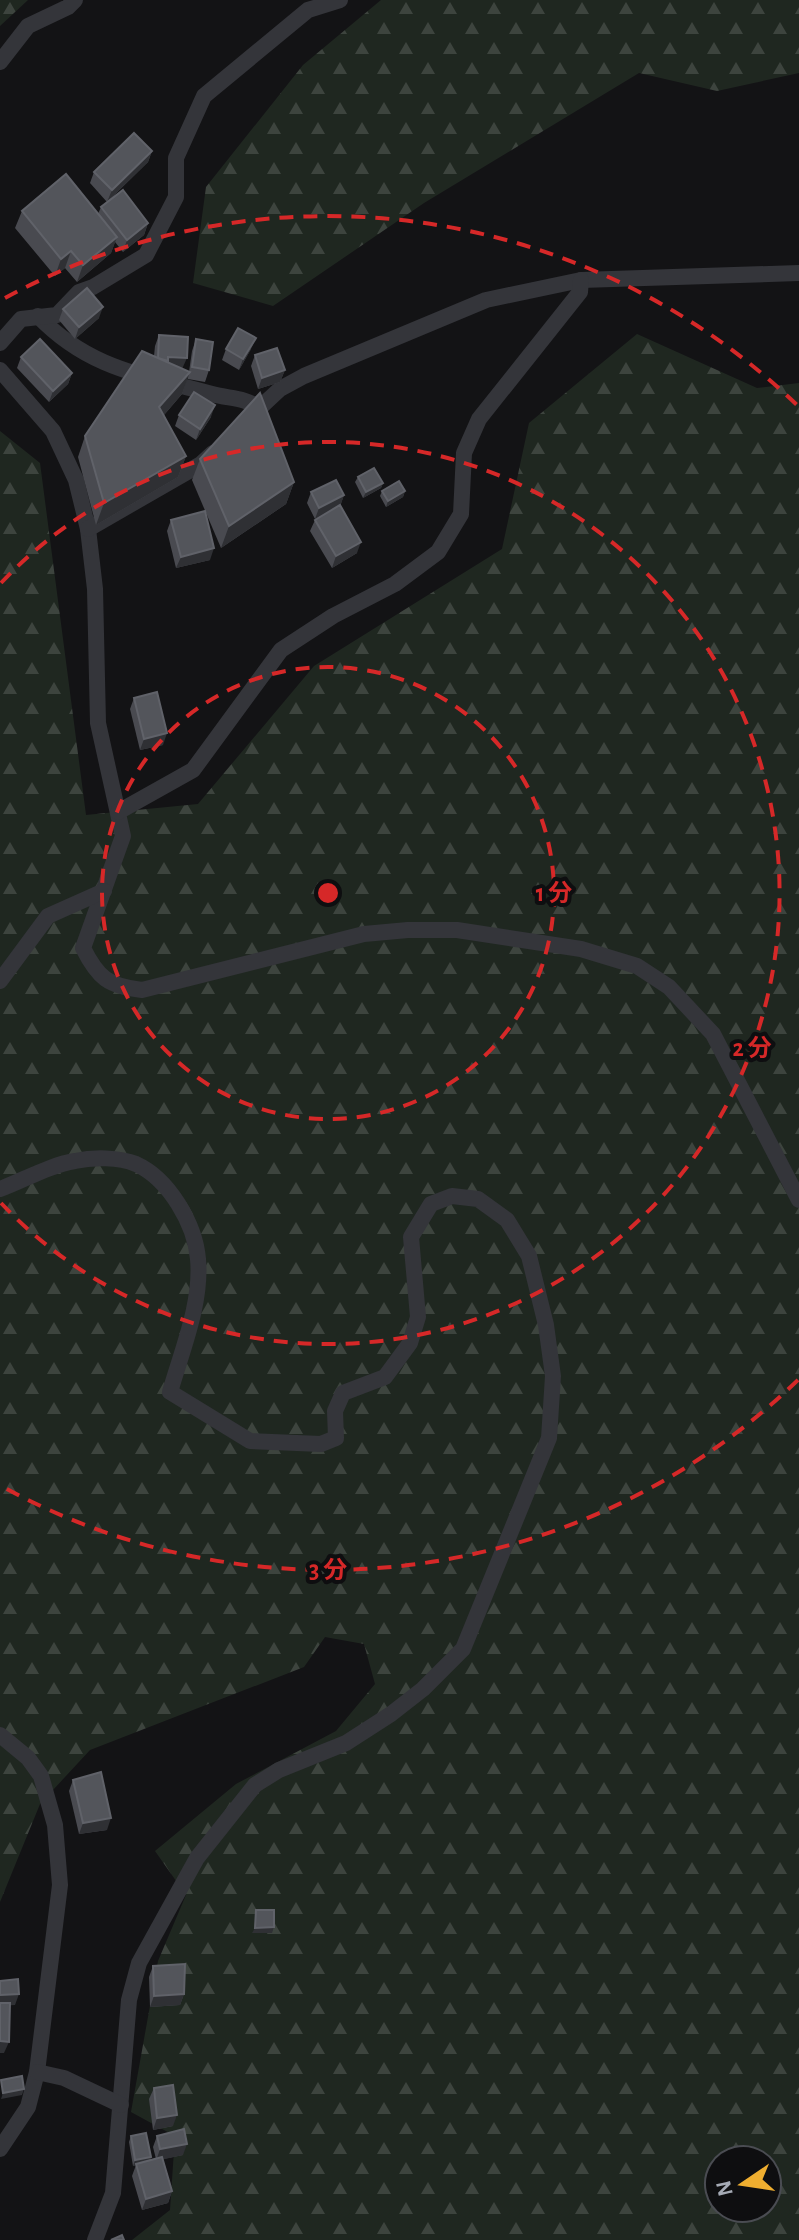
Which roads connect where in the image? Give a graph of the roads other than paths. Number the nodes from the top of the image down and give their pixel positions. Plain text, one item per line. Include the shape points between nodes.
1 (75, 0) edge
2 (340, 0) edge
3 (0, 62) edge
4 (799, 273) edge
5 (581, 280) junction
6 (38, 316) junction
7 (0, 343) edge
8 (0, 370) edge
9 (259, 408) junction
10 (242, 425) edge
11 (222, 444) edge
12 (88, 529) junction
13 (118, 812) junction
14 (104, 891) junction
15 (0, 981) edge
16 (0, 1189) edge
17 (799, 1200) edge
18 (0, 1735) edge
19 (37, 2072) junction
20 (121, 2105) junction
21 (0, 2149) edge
22 (95, 2240) edge

1 - 3 street via 28,26
2 - 6 street via 308,10 204,96 176,158 176,197 146,255 79,292 57,315
4 - 5 street
5 - 9 street via 486,300 304,376
5 - 13 street via 580,292 479,419 464,453 461,514 438,552 395,584 281,650 193,770
6 - 7 street via 21,319
6 - 9 street via 57,337 99,363 247,399
8 - 12 street via 53,431 76,480
9 - 10 street
11 - 12 street via 201,464
12 - 13 street via 98,723
13 - 14 street via 123,836
14 - 15 street via 48,916
14 - 17 street via 83,948 95,972 119,987 142,990 364,934 408,930 457,930 581,949 637,966 669,987 713,1034
16 - 20 street via 72,1161 100,1158 136,1164 164,1187 192,1232 198,1260 193,1309 170,1392 250,1441 321,1444 336,1438 335,1411 343,1393 385,1377 410,1343 418,1317 411,1237 431,1204 452,1196 478,1199 507,1220 529,1256 553,1376 549,1438 463,1649 391,1714 346,1743 255,1785 197,1858 139,1963 129,2000
18 - 19 street via 41,1776 55,1825 60,1885
19 - 20 street via 64,2078
19 - 21 street via 28,2107
20 - 22 street via 113,2193

